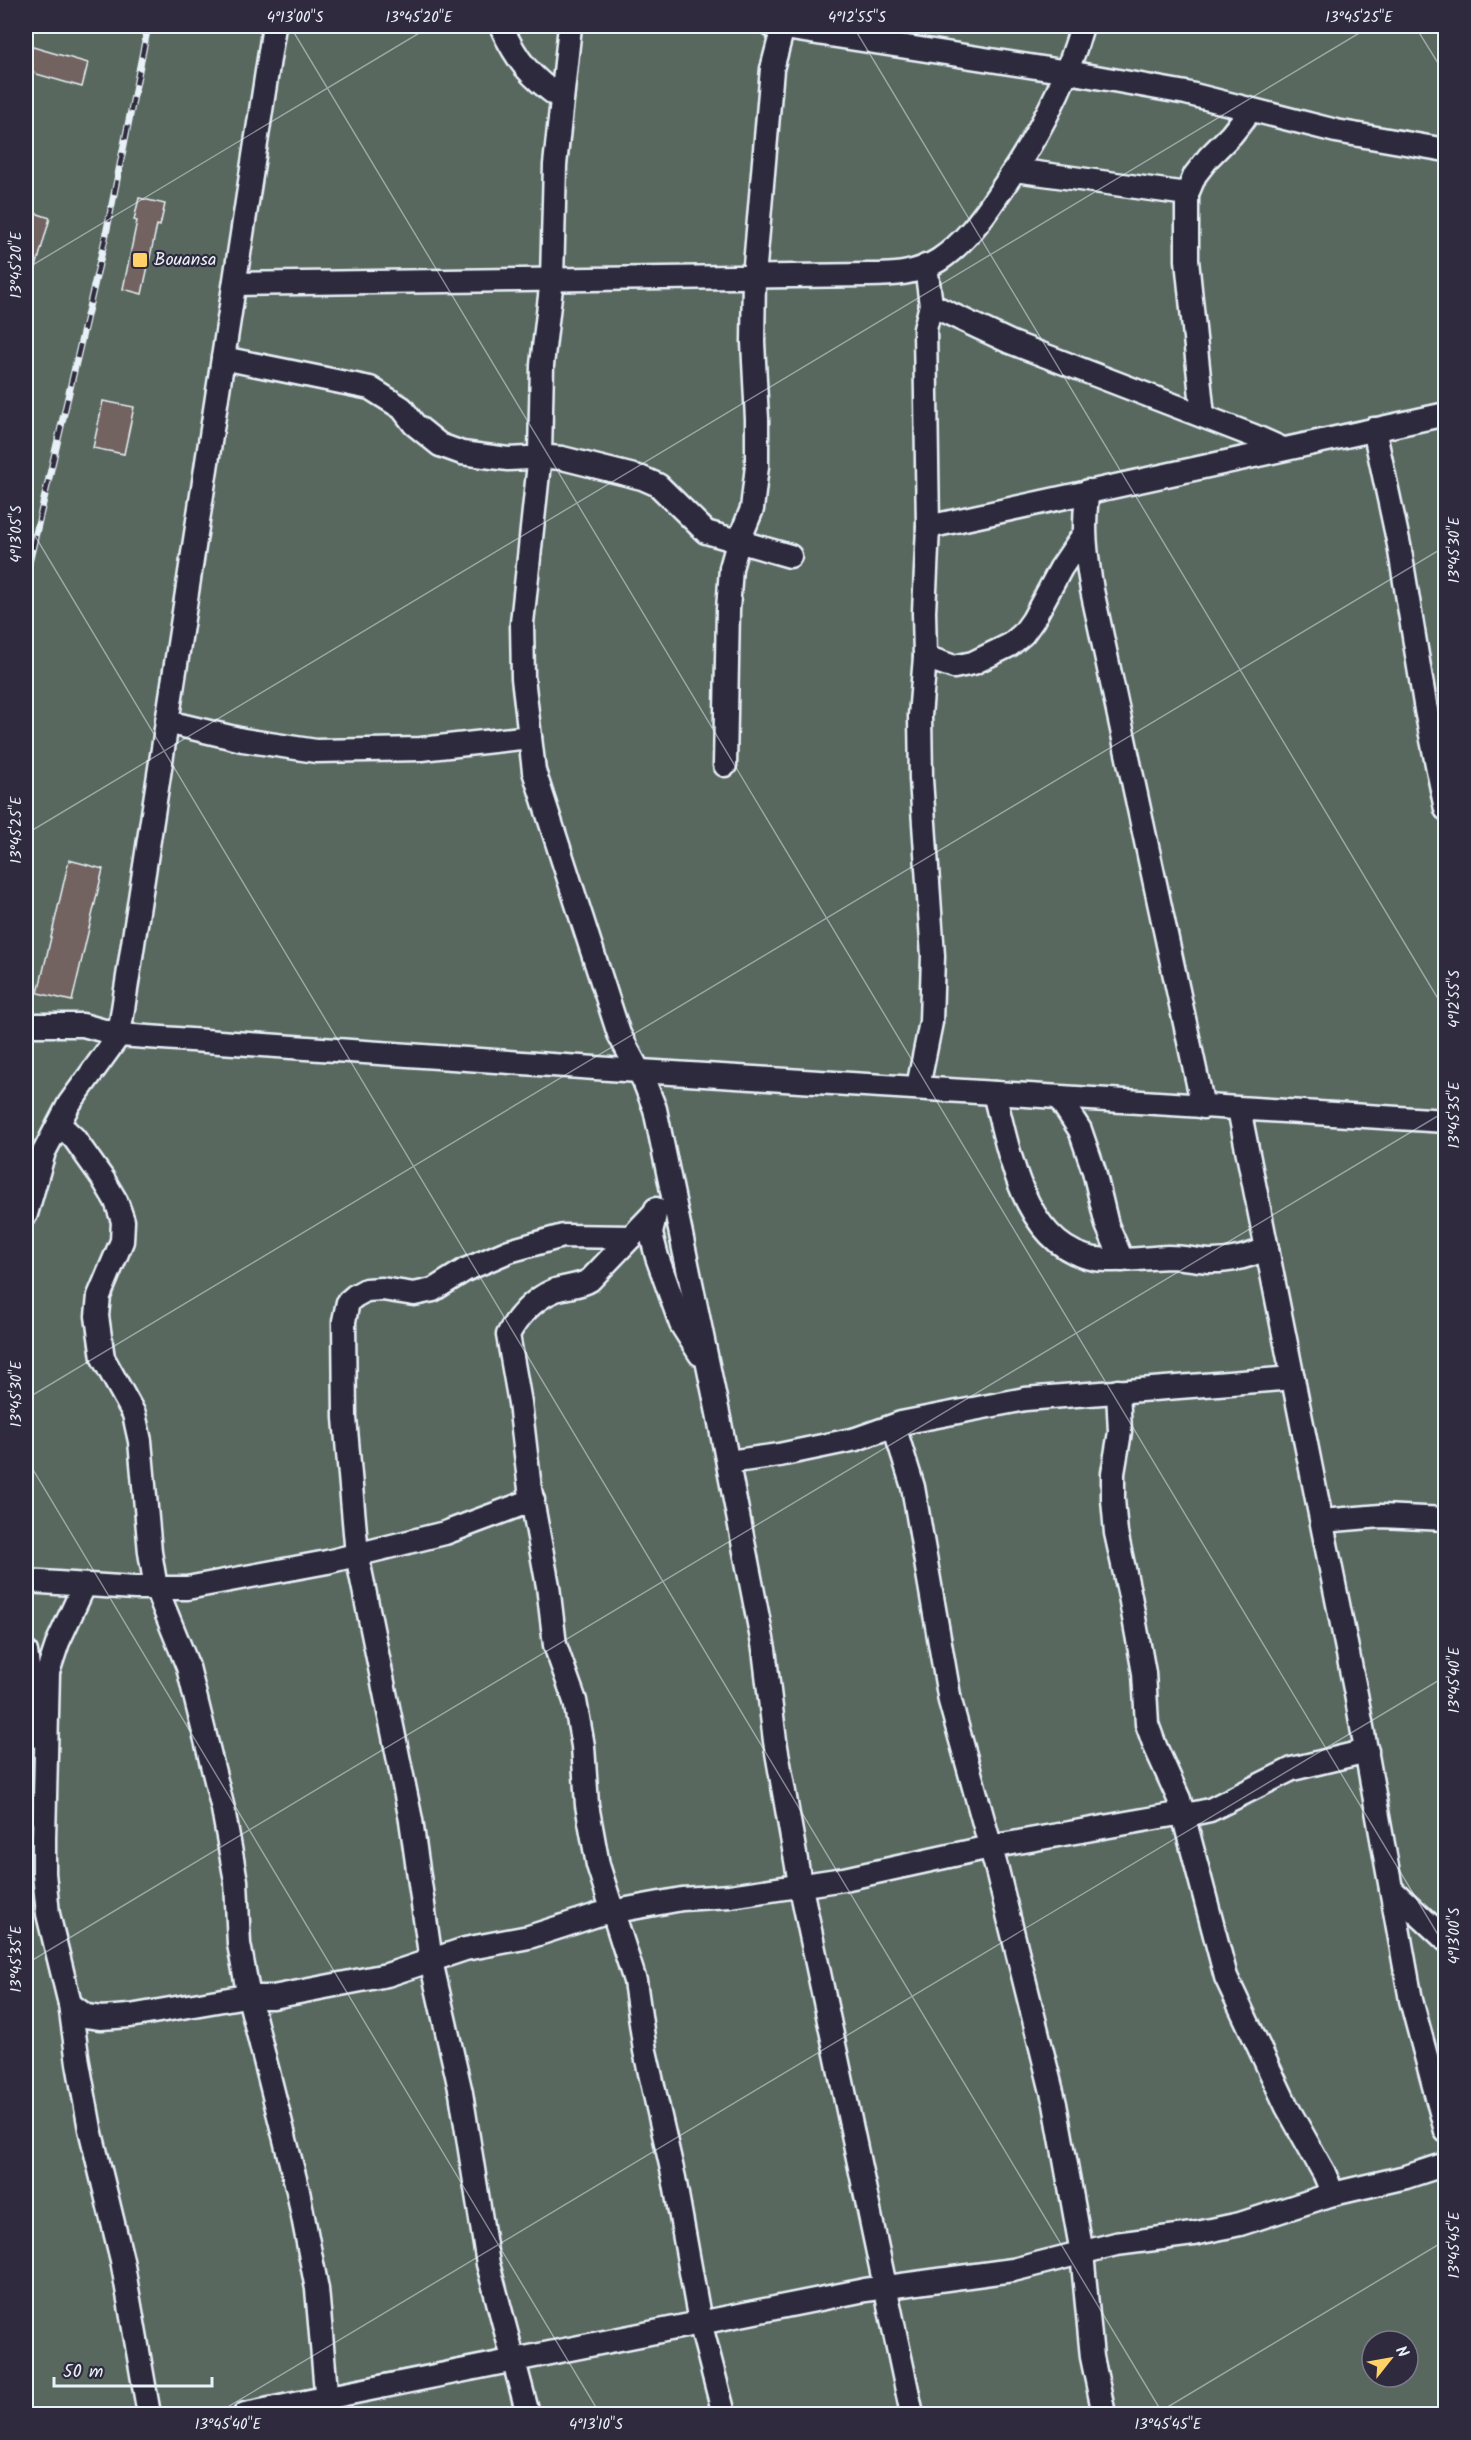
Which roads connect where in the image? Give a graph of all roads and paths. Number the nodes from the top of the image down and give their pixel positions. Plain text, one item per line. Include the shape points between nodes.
1 (274, 26) edge
2 (501, 26) edge
3 (570, 26) edge
4 (777, 26) edge
5 (1082, 26) edge
6 (1068, 72) junction
7 (562, 99) junction
8 (1250, 111) junction
9 (1446, 150) edge
10 (1015, 170) junction
11 (1187, 194) junction
12 (926, 266) junction
13 (754, 277) junction
14 (552, 279) junction
15 (235, 284) junction
16 (931, 305) junction
17 (223, 358) junction
18 (1446, 414) edge
19 (1203, 416) junction
20 (1374, 429) junction
21 (1283, 449) junction
22 (539, 458) junction
23 (1088, 491) junction
24 (928, 527) junction
25 (1084, 534) junction
26 (738, 543) junction
27 (790, 556) dead end
28 (925, 657) junction
29 (167, 722) junction
30 (530, 737) junction
31 (725, 765) dead end
32 (1446, 809) edge
33 (26, 1025) edge
34 (119, 1035) junction
35 (637, 1070) junction
36 (918, 1087) junction
37 (994, 1093) junction
38 (1059, 1098) junction
39 (1203, 1107) junction
40 (1239, 1109) junction
41 (1446, 1121) edge
42 (59, 1124) junction
43 (669, 1184) junction
44 (655, 1212) junction
45 (26, 1214) edge
46 (631, 1238) junction
47 (1267, 1249) junction
48 (1122, 1260) junction
49 (708, 1363) junction
50 (1293, 1378) junction
51 (1118, 1391) junction
52 (894, 1425) junction
53 (728, 1462) junction
54 (533, 1500) junction
55 (1446, 1519) edge
56 (1322, 1521) junction
57 (357, 1555) junction
58 (26, 1581) edge
59 (84, 1586) junction
60 (156, 1588) junction
61 (26, 1652) edge
62 (1367, 1750) junction
63 (46, 1775) junction
64 (1184, 1814) junction
65 (990, 1847) junction
66 (35, 1885) edge
67 (801, 1886) junction
68 (1391, 1889) junction
69 (611, 1912) junction
70 (1446, 1940) edge
71 (432, 1961) junction
72 (249, 1997) junction
73 (70, 2004) junction
74 (1446, 2131) edge
75 (1446, 2164) edge
76 (1333, 2194) junction
77 (1082, 2253) junction
78 (886, 2287) junction
79 (700, 2322) junction
80 (515, 2360) junction
81 (327, 2406) edge
82 (149, 2415) edge
83 (245, 2415) edge
84 (528, 2415) edge
85 (724, 2415) edge
86 (912, 2415) edge
87 (1104, 2415) edge

1 - 15 street
2 - 7 street via 518,60
3 - 7 street
4 - 6 street
4 - 13 street
5 - 6 street
6 - 8 street via 1186,93
6 - 10 street
7 - 14 street via 555,165
8 - 9 street
8 - 11 street via 1195,175
10 - 11 street
10 - 12 street via 969,234
11 - 19 street via 1187,260
12 - 13 street via 897,275
12 - 16 street
13 - 14 street
13 - 26 street via 757,466 752,509
14 - 15 street
14 - 22 street via 542,365
15 - 17 street
16 - 19 street via 1010,342
16 - 24 street via 925,329
17 - 22 street via 370,388 402,408 414,424 440,445 462,453 507,459
17 - 29 street
18 - 20 street
19 - 21 street
20 - 21 street
20 - 32 street
21 - 23 street
22 - 26 street via 562,458 642,478 658,485 706,532
22 - 30 street via 522,623 522,678
23 - 24 street
23 - 25 street
24 - 28 street
25 - 28 street via 1033,620 1010,645 973,663 954,667
25 - 39 street via 1092,590
26 - 27 street
26 - 31 street via 731,568 728,610
28 - 36 street via 920,716 921,779 933,956 931,1022
29 - 30 street via 243,740 316,751 421,749
29 - 34 street
30 - 35 street via 534,771 619,1034
33 - 34 street via 83,1025
34 - 35 street
34 - 42 street
35 - 36 street
35 - 43 street via 655,1109
36 - 37 street
37 - 38 street
37 - 48 street via 1017,1175 1043,1229 1073,1252 1095,1259
38 - 39 street
38 - 48 street via 1080,1130 1107,1225
39 - 40 street
40 - 41 street
40 - 47 street
42 - 45 street via 44,1152
42 - 60 street via 103,1179 117,1201 123,1221 122,1241 99,1296 97,1316 103,1358 134,1414 140,1441
43 - 44 street
43 - 49 street
44 - 46 street
44 - 49 street via 651,1234 673,1302 693,1345
46 - 54 street via 590,1280 553,1291 527,1309 508,1335
46 - 57 street via 563,1236 509,1251 465,1270 434,1290 414,1294 366,1290 348,1302 343,1339 345,1418
47 - 48 street via 1227,1261 1184,1257
47 - 50 street
49 - 53 street
50 - 51 street
50 - 56 street
51 - 52 street via 1025,1399
51 - 64 street via 1120,1432 1113,1473 1116,1533 1144,1673 1147,1724
52 - 53 street via 856,1439
52 - 65 street via 913,1487 950,1701
53 - 67 street via 764,1649 775,1741
54 - 57 street via 445,1533
54 - 69 street via 555,1645 575,1701 587,1805
55 - 56 street via 1381,1516
56 - 62 street
57 - 60 street via 187,1588
57 - 71 street via 411,1820
58 - 59 street
59 - 60 street
59 - 63 street via 48,1672
60 - 72 street via 188,1667 223,1809 236,1881 239,1944
61 - 63 street via 39,1752
62 - 64 street via 1292,1770 1210,1810
62 - 68 street
63 - 66 street
64 - 65 street
64 - 76 street via 1226,1977 1282,2098
65 - 67 street
65 - 77 street via 1055,2104
66 - 73 street via 50,1924
67 - 69 street via 682,1899
67 - 78 street
68 - 70 street
68 - 74 street via 1412,2000
69 - 71 street
69 - 79 street via 635,1981 645,2051 674,2178
71 - 72 street via 387,1975
71 - 80 street via 461,2092 488,2264
72 - 73 street via 101,2018 86,2016
72 - 81 street via 298,2191 317,2289
73 - 82 street via 88,2118 122,2260
75 - 76 street
76 - 77 street via 1240,2224
77 - 78 street via 1013,2270
77 - 87 street via 1092,2357
78 - 79 street
78 - 86 street
79 - 80 street
79 - 85 street
80 - 81 street
80 - 84 street
81 - 83 street

